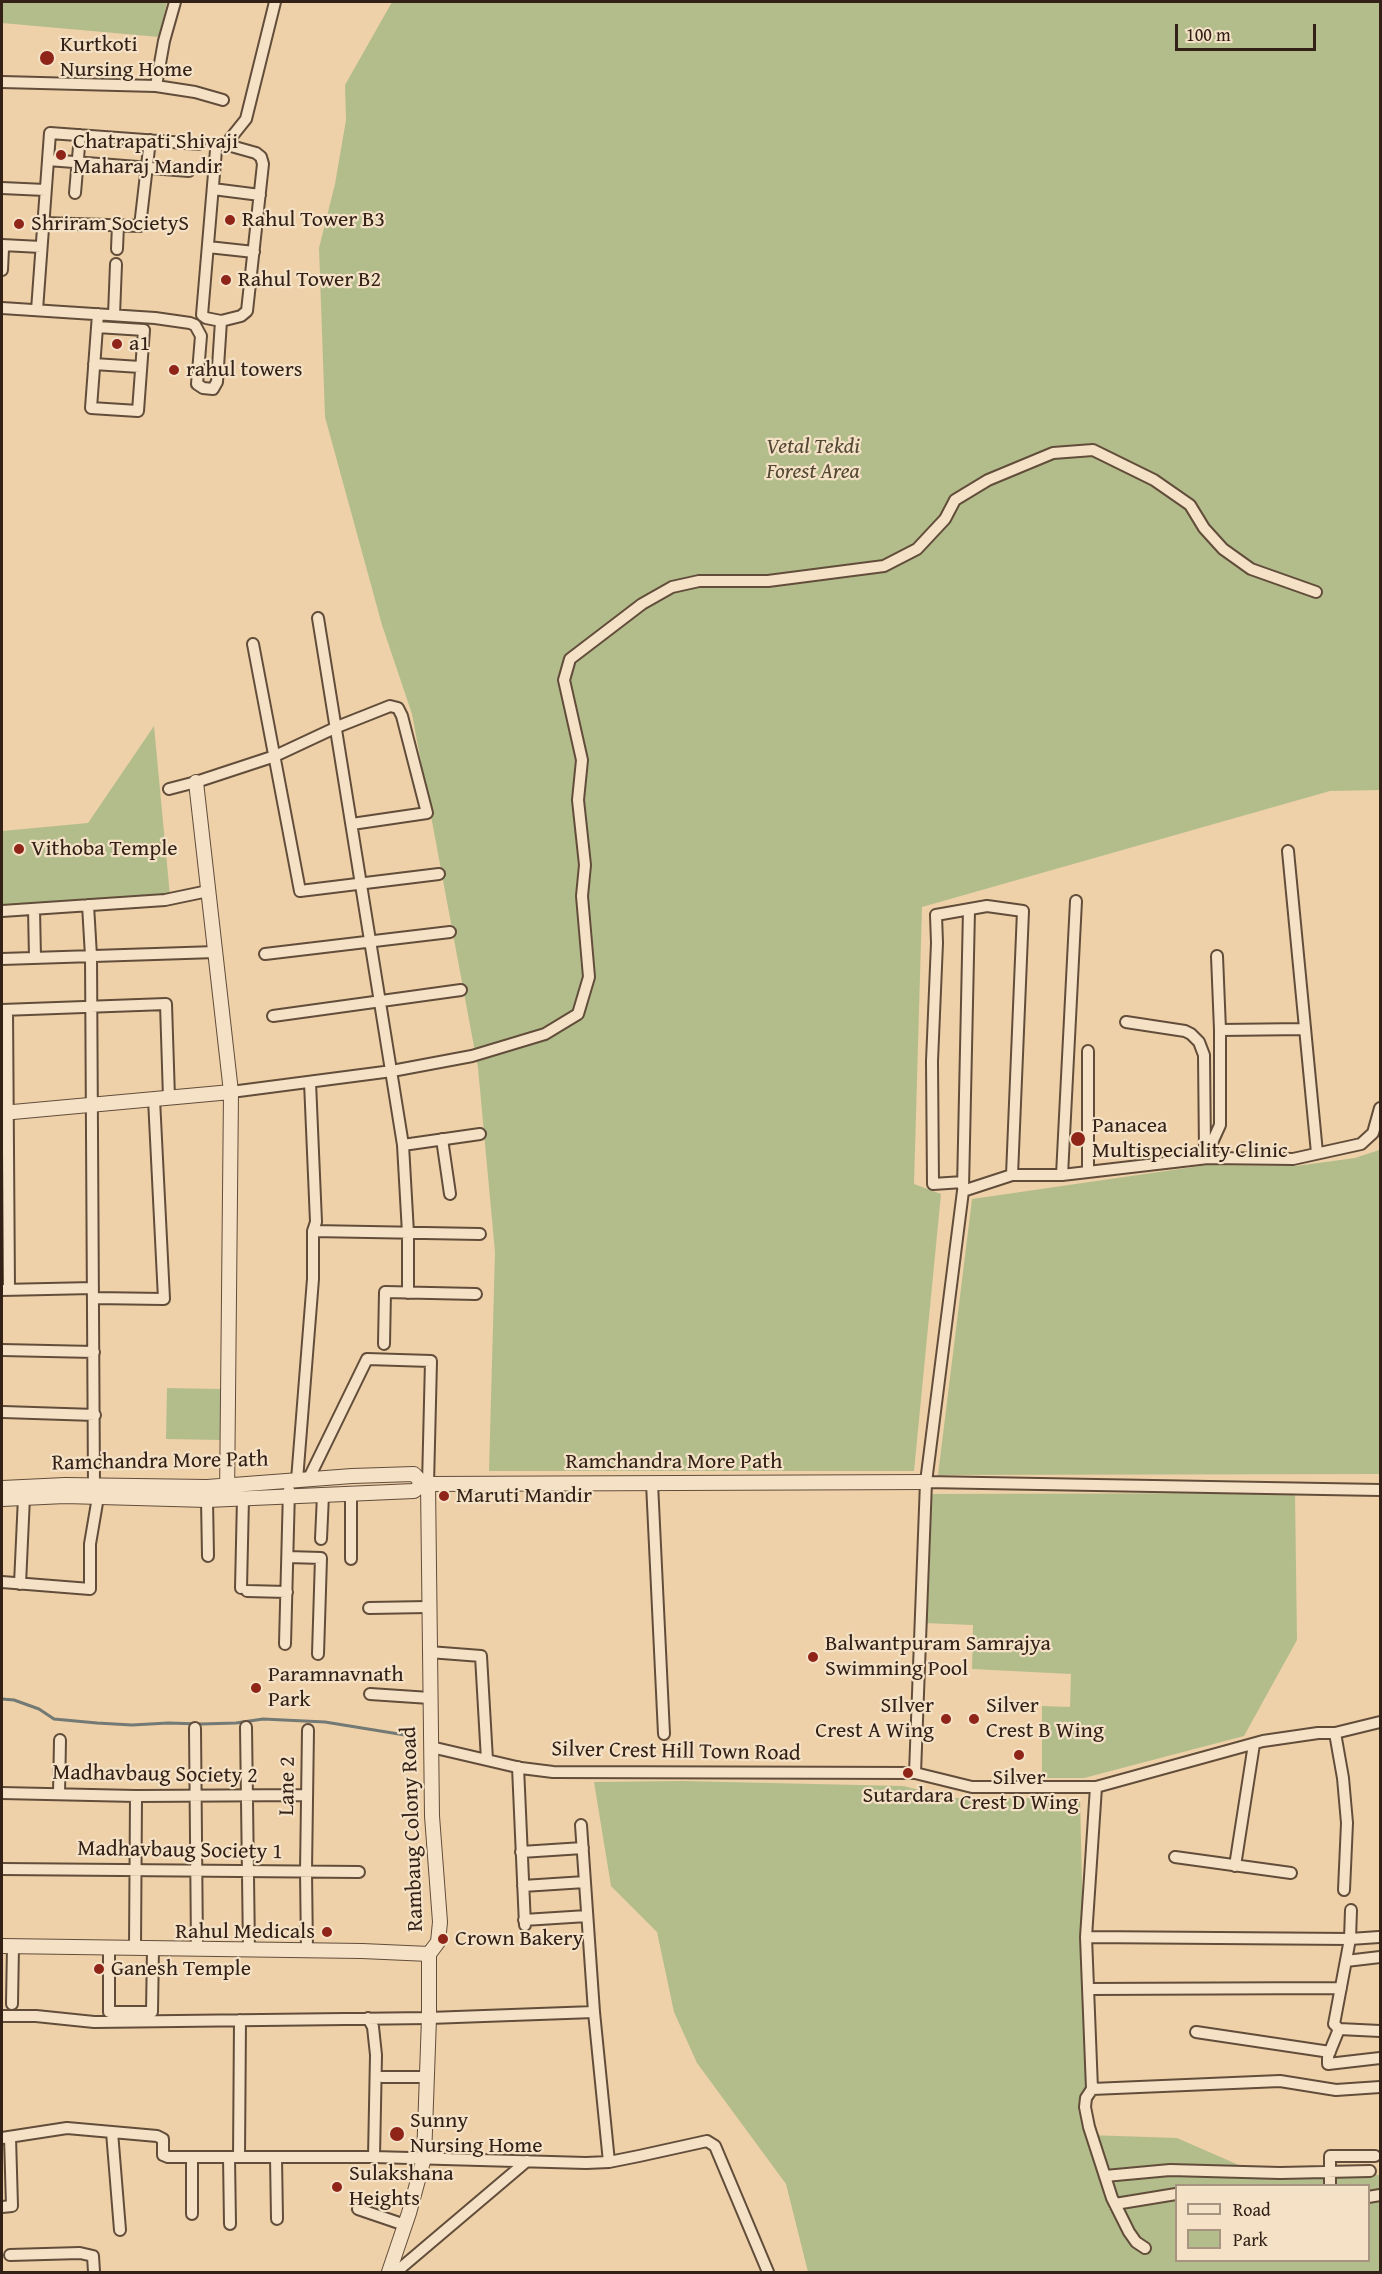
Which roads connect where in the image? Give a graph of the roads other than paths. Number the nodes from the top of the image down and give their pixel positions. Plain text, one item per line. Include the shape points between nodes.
1 (175, 2) edge
2 (275, 2) edge
3 (2, 82) edge
4 (156, 86) junction
5 (222, 100) dead end
6 (80, 135) junction
7 (230, 139) dead end
8 (150, 140) junction
9 (199, 144) dead end
10 (48, 160) junction
11 (77, 162) junction
12 (147, 168) junction
13 (189, 171) dead end
14 (2, 188) edge
15 (213, 189) junction
16 (45, 190) junction
17 (75, 193) dead end
18 (260, 195) junction
19 (43, 223) junction
20 (118, 225) junction
21 (2, 245) edge
22 (41, 247) junction
23 (207, 247) junction
24 (117, 249) dead end
25 (254, 252) junction
26 (116, 264) dead end
27 (2, 270) edge
28 (2, 308) edge
29 (37, 310) junction
30 (98, 314) junction
31 (114, 315) junction
32 (221, 321) junction
33 (97, 327) junction
34 (94, 364) junction
35 (140, 367) junction
36 (1316, 592) dead end
37 (318, 618) dead end
38 (252, 644) dead end
39 (337, 727) junction
40 (274, 756) junction
41 (196, 782) junction
42 (169, 789) dead end
43 (352, 824) junction
44 (1288, 851) dead end
45 (439, 874) dead end
46 (362, 884) junction
47 (207, 891) junction
48 (1076, 901) dead end
49 (88, 905) junction
50 (34, 909) junction
51 (969, 910) junction
52 (2, 911) edge
53 (450, 932) dead end
54 (371, 943) junction
55 (216, 952) junction
56 (265, 954) dead end
57 (91, 956) junction
58 (1217, 956) dead end
59 (35, 958) junction
60 (2, 959) edge
61 (461, 990) dead end
62 (381, 1002) junction
63 (91, 1008) junction
64 (4, 1010) edge
65 (273, 1016) dead end
66 (1126, 1022) dead end
67 (1305, 1029) junction
68 (1220, 1030) junction
69 (1088, 1052) dead end
70 (392, 1071) junction
71 (310, 1082) junction
72 (231, 1092) junction
73 (169, 1098) junction
74 (154, 1099) junction
75 (91, 1105) junction
76 (1380, 1108) edge
77 (4, 1113) edge
78 (480, 1134) dead end
79 (442, 1139) junction
80 (403, 1144) junction
81 (1317, 1153) junction
82 (1205, 1158) junction
83 (1088, 1172) junction
84 (1012, 1175) junction
85 (1062, 1175) junction
86 (963, 1187) junction
87 (450, 1194) dead end
88 (313, 1231) junction
89 (408, 1233) junction
90 (480, 1234) dead end
91 (5, 1290) edge
92 (94, 1293) junction
93 (408, 1293) junction
94 (476, 1294) dead end
95 (384, 1344) dead end
96 (2, 1350) edge
97 (94, 1352) junction
98 (3, 1412) dead end
99 (95, 1415) junction
100 (298, 1480) junction
101 (926, 1482) junction
102 (652, 1483) junction
103 (426, 1484) junction
104 (2, 1488) edge
105 (1380, 1490) edge
106 (96, 1491) junction
107 (227, 1492) junction
108 (351, 1494) junction
109 (323, 1495) junction
110 (289, 1496) junction
111 (24, 1497) junction
112 (243, 1498) junction
113 (2, 1499) edge
114 (207, 1500) junction
115 (321, 1539) dead end
116 (208, 1556) dead end
117 (288, 1557) junction
118 (351, 1559) dead end
119 (2, 1582) edge
120 (20, 1584) junction
121 (287, 1592) junction
122 (428, 1607) junction
123 (369, 1608) dead end
124 (285, 1644) dead end
125 (429, 1652) junction
126 (318, 1654) dead end
127 (370, 1694) dead end
128 (430, 1698) junction
129 (1380, 1722) edge
130 (246, 1727) dead end
131 (195, 1728) dead end
132 (308, 1730) dead end
133 (1335, 1733) junction
134 (664, 1734) dead end
135 (60, 1740) dead end
136 (1254, 1744) junction
137 (431, 1747) junction
138 (488, 1760) junction
139 (518, 1767) junction
140 (915, 1773) junction
141 (1096, 1787) junction
142 (2, 1793) edge
143 (59, 1794) junction
144 (307, 1795) junction
145 (136, 1796) junction
146 (196, 1796) junction
147 (246, 1797) junction
148 (581, 1825) dead end
149 (583, 1848) junction
150 (522, 1852) junction
151 (1175, 1857) dead end
152 (1235, 1866) junction
153 (2, 1869) edge
154 (136, 1870) junction
155 (196, 1870) junction
156 (306, 1871) junction
157 (248, 1872) junction
158 (359, 1872) dead end
159 (1291, 1873) dead end
160 (585, 1882) junction
161 (523, 1886) junction
162 (1344, 1890) dead end
163 (1351, 1910) dead end
164 (587, 1916) junction
165 (1086, 1937) junction
166 (1379, 1937) dead end
167 (1350, 1939) junction
168 (7, 1946) edge
169 (109, 1947) junction
170 (135, 1948) junction
171 (153, 1948) junction
172 (197, 1949) junction
173 (249, 1950) junction
174 (307, 1951) junction
175 (429, 1954) junction
176 (1380, 1957) edge
177 (1346, 1961) junction
178 (1341, 1988) junction
179 (1088, 1989) junction
180 (12, 2004) dead end
181 (594, 2012) junction
182 (2, 2016) edge
183 (368, 2018) junction
184 (429, 2018) junction
185 (240, 2020) junction
186 (1339, 2029) junction
187 (1380, 2031) edge
188 (1196, 2032) dead end
189 (1330, 2052) junction
190 (1380, 2058) edge
191 (382, 2077) dead end
192 (427, 2077) junction
193 (1380, 2087) edge
194 (1092, 2089) junction
195 (112, 2132) junction
196 (6, 2137) edge
197 (1375, 2156) dead end
198 (192, 2157) junction
199 (234, 2157) junction
200 (276, 2157) junction
201 (374, 2157) junction
202 (424, 2158) junction
203 (527, 2161) junction
204 (609, 2162) junction
205 (1370, 2171) dead end
206 (1330, 2172) junction
207 (1105, 2176) junction
208 (1330, 2184) edge
209 (1175, 2194) edge
210 (1115, 2204) junction
211 (2, 2207) edge
212 (358, 2209) dead end
213 (192, 2214) dead end
214 (277, 2219) dead end
215 (230, 2224) dead end
216 (405, 2225) junction
217 (120, 2230) dead end
218 (1145, 2248) dead end
219 (10, 2255) dead end
220 (94, 2272) edge
221 (388, 2272) edge
222 (396, 2272) edge
223 (768, 2272) edge

1 - 4 street
2 - 7 street via 246,119
3 - 4 street
4 - 5 street
6 - 8 street
6 - 10 street via 50,133
6 - 11 street
8 - 9 street
8 - 12 street
10 - 11 street
10 - 16 street
11 - 12 street
11 - 17 street
12 - 13 street
12 - 20 street via 140,226
14 - 16 street
15 - 18 street
15 - 18 street via 216,150 224,144 261,157
15 - 23 street
16 - 19 street
18 - 25 street
19 - 20 street
19 - 22 street
20 - 24 street
21 - 22 street
21 - 27 street
22 - 29 street
23 - 25 street
23 - 32 street via 202,315
25 - 32 street via 247,311
26 - 31 street
28 - 29 street
29 - 30 street
30 - 31 street
30 - 33 street
31 - 32 street via 195,325 201,336 197,384 213,389 217,382
33 - 34 street
33 - 35 street via 144,330
34 - 35 street
34 - 35 street via 91,408 138,411
36 - 70 street via 1251,569 1223,549 1190,505 1154,480 1093,450 1053,453 988,480 955,500 945,519 917,549 884,566 768,581 699,581 672,587 642,604 570,659 564,680 582,760 578,800 589,977 578,1014 545,1034 472,1056
37 - 39 street
38 - 40 street
39 - 40 street
39 - 43 street
39 - 43 street via 390,706 398,708 427,813
40 - 41 street
40 - 46 street via 300,891
41 - 42 street
41 - 47 street
43 - 46 street
44 - 67 street
45 - 46 street
46 - 54 street
47 - 49 street via 165,900
47 - 55 street
48 - 85 street
49 - 50 street
49 - 57 street
50 - 52 street
50 - 59 street
51 - 84 street via 987,906 1023,911
51 - 86 street
51 - 86 street via 936,915 932,1061 933,1184
53 - 54 street
54 - 56 street
54 - 62 street
55 - 57 street
55 - 72 street
57 - 59 street
57 - 63 street
58 - 68 street
59 - 60 street
61 - 62 street
62 - 65 street
62 - 70 street
63 - 64 street
63 - 73 street via 166,1004
63 - 75 street
64 - 77 street
66 - 82 street via 1185,1031 1198,1042 1204,1055
67 - 68 street
67 - 81 street
68 - 82 street via 1220,1125
69 - 83 street
70 - 71 street
70 - 80 street
71 - 72 street
71 - 88 street via 316,1222
72 - 73 street
72 - 107 street
73 - 74 street
74 - 75 street
74 - 92 street via 164,1299
75 - 77 street
75 - 92 street
76 - 81 street via 1373,1133 1361,1144
77 - 91 street
78 - 79 street
79 - 80 street
79 - 87 street
80 - 89 street
81 - 82 street via 1293,1159
82 - 83 street
83 - 85 street
84 - 85 street
84 - 86 street
86 - 101 street
88 - 89 street
88 - 100 street
89 - 90 street
89 - 93 street
91 - 92 street
92 - 97 street
93 - 94 street
93 - 95 street via 385,1292
96 - 97 street
97 - 99 street
98 - 99 street
99 - 106 street
100 - 103 street, Ramchandra More Path via 414,1474
100 - 103 street via 367,1359 431,1361
100 - 107 street, Ramchandra More Path
100 - 110 street
101 - 102 street, Ramchandra More Path
101 - 105 street
101 - 140 street
102 - 103 street, Ramchandra More Path
102 - 134 street
103 - 108 street, Ramchandra More Path via 414,1491
103 - 122 street, Rambaug Colony Road
104 - 106 street, Ramchandra More Path
106 - 107 street, Ramchandra More Path via 207,1487
106 - 111 street, Ramchandra More Path
106 - 114 street, Ramchandra More Path
106 - 120 street via 90,1589
107 - 112 street, Ramchandra More Path
107 - 114 street, Ramchandra More Path
108 - 109 street, Ramchandra More Path
108 - 118 street
109 - 110 street, Ramchandra More Path
109 - 115 street
110 - 112 street, Ramchandra More Path
110 - 117 street
111 - 113 street, Ramchandra More Path
111 - 120 street
112 - 121 street via 244,1590
114 - 116 street
117 - 121 street
117 - 126 street via 321,1558
119 - 120 street
121 - 124 street
122 - 123 street
122 - 125 street, Rambaug Colony Road
125 - 128 street, Rambaug Colony Road
125 - 138 street via 481,1656
127 - 128 street
128 - 137 street, Rambaug Colony Road
129 - 133 street, Silver Crest Hill Town Road
130 - 147 street
131 - 146 street
132 - 144 street, Lane 2
133 - 136 street, Silver Crest Hill Town Road
133 - 162 street via 1347,1823
135 - 143 street
136 - 141 street, Silver Crest Hill Town Road
136 - 152 street
137 - 138 street, Silver Crest Hill Town Road
137 - 175 street, Rambaug Colony Road via 440,1922 438,1942
138 - 139 street, Silver Crest Hill Town Road
139 - 140 street, Silver Crest Hill Town Road via 553,1772
139 - 150 street
140 - 141 street, Silver Crest Hill Town Road via 972,1787
141 - 165 street
142 - 143 street, Madhavbaug Society 2
143 - 145 street, Madhavbaug Society 2
144 - 147 street, Madhavbaug Society 2
144 - 156 street, Lane 2
145 - 146 street, Madhavbaug Society 2
145 - 154 street
146 - 147 street, Madhavbaug Society 2
146 - 155 street
147 - 157 street
148 - 149 street
149 - 150 street
149 - 160 street
150 - 161 street
151 - 152 street
152 - 159 street
153 - 154 street, Madhavbaug Society 1
154 - 155 street, Madhavbaug Society 1
154 - 170 street
155 - 157 street, Madhavbaug Society 1
155 - 172 street
156 - 157 street, Madhavbaug Society 1
156 - 158 street, Madhavbaug Society 1
156 - 174 street, Lane 2
157 - 173 street
160 - 161 street
160 - 164 street
161 - 164 street via 525,1923
163 - 167 street
164 - 181 street
165 - 167 street
165 - 179 street
166 - 167 street
167 - 177 street
168 - 169 street, Rambaug Colony Road
168 - 180 street
169 - 170 street, Rambaug Colony Road
169 - 171 street via 109,2012 152,2012
170 - 171 street, Rambaug Colony Road
171 - 172 street, Rambaug Colony Road
172 - 173 street, Rambaug Colony Road
173 - 174 street, Rambaug Colony Road
174 - 175 street, Rambaug Colony Road
175 - 184 street, Rambaug Colony Road
176 - 177 street
177 - 178 street
178 - 179 street
178 - 186 street via 1334,2020
179 - 194 street
181 - 184 street
181 - 204 street
182 - 185 street via 94,2022
183 - 184 street
183 - 185 street
183 - 201 street via 376,2055
184 - 192 street, Rambaug Colony Road
185 - 199 street
186 - 187 street
186 - 189 street
188 - 189 street
189 - 190 street via 1328,2064
191 - 192 street
192 - 202 street, Rambaug Colony Road
193 - 194 street via 1336,2090 1280,2080
194 - 207 street via 1085,2107
195 - 196 street via 68,2128
195 - 198 street via 157,2136 163,2139 163,2155
195 - 217 street
196 - 211 street via 12,2206
197 - 206 street via 1330,2156
198 - 199 street
198 - 213 street
199 - 200 street
199 - 215 street
200 - 201 street
200 - 214 street
201 - 202 street
202 - 203 street
202 - 216 street, Rambaug Colony Road
203 - 204 street
203 - 222 street
204 - 223 street via 710,2141
205 - 206 street
206 - 207 street via 1170,2170
206 - 208 street
207 - 210 street
209 - 210 street
210 - 218 street via 1129,2232
212 - 216 street
216 - 221 street, Rambaug Colony Road
219 - 220 street via 80,2253 93,2256

